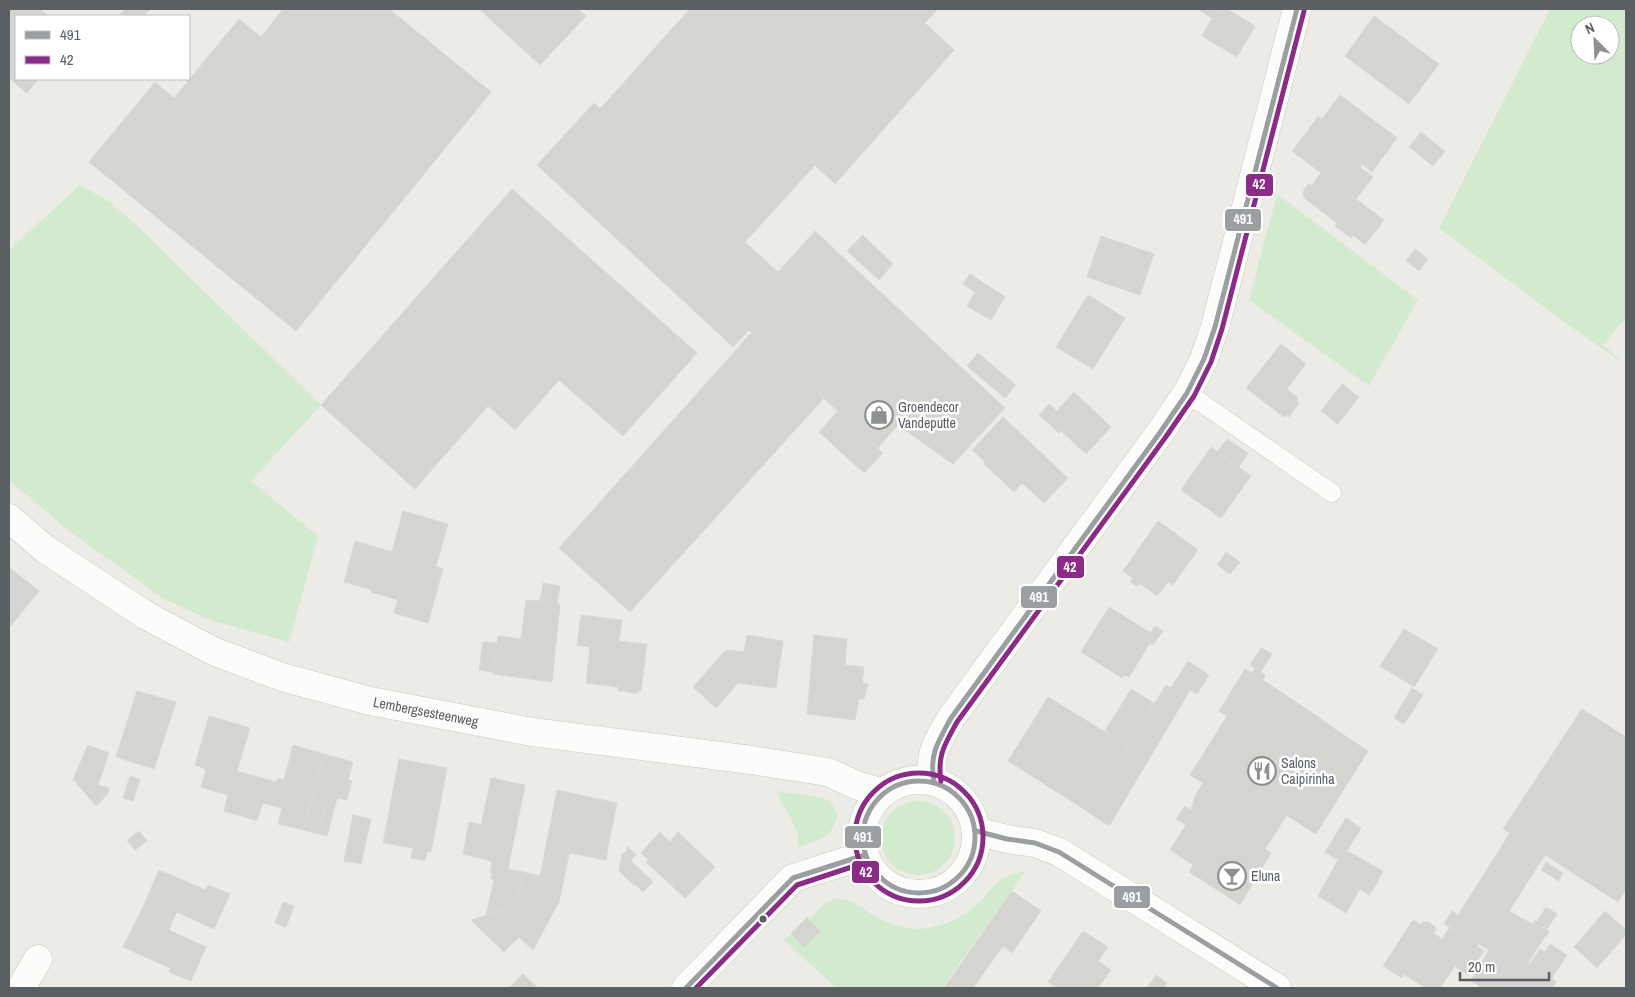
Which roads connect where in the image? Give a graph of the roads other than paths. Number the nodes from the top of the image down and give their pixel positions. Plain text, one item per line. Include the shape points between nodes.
1 (1297, 9) edge
2 (1187, 393) junction
3 (1332, 493) dead end
4 (9, 518) edge
5 (934, 782) junction
6 (883, 793) junction
7 (976, 831) junction
8 (865, 855) junction
9 (38, 959) dead end
10 (21, 988) edge
11 (686, 988) edge
12 (1277, 988) edge

1 - 2 street via 1215,327
2 - 3 lane
2 - 5 street via 951,718 934,753
4 - 6 street, Lembergsesteenweg via 45,549 147,616 214,651 282,677 370,701 532,732 828,772
5 - 6 street via 916,780 898,784
5 - 7 street via 950,788 962,800 972,815
6 - 8 street via 868,810 862,832
7 - 8 street via 974,850 967,866 940,890 921,894 886,884 873,871
7 - 12 street via 1035,843 1059,852
8 - 11 street via 794,878
9 - 10 street

